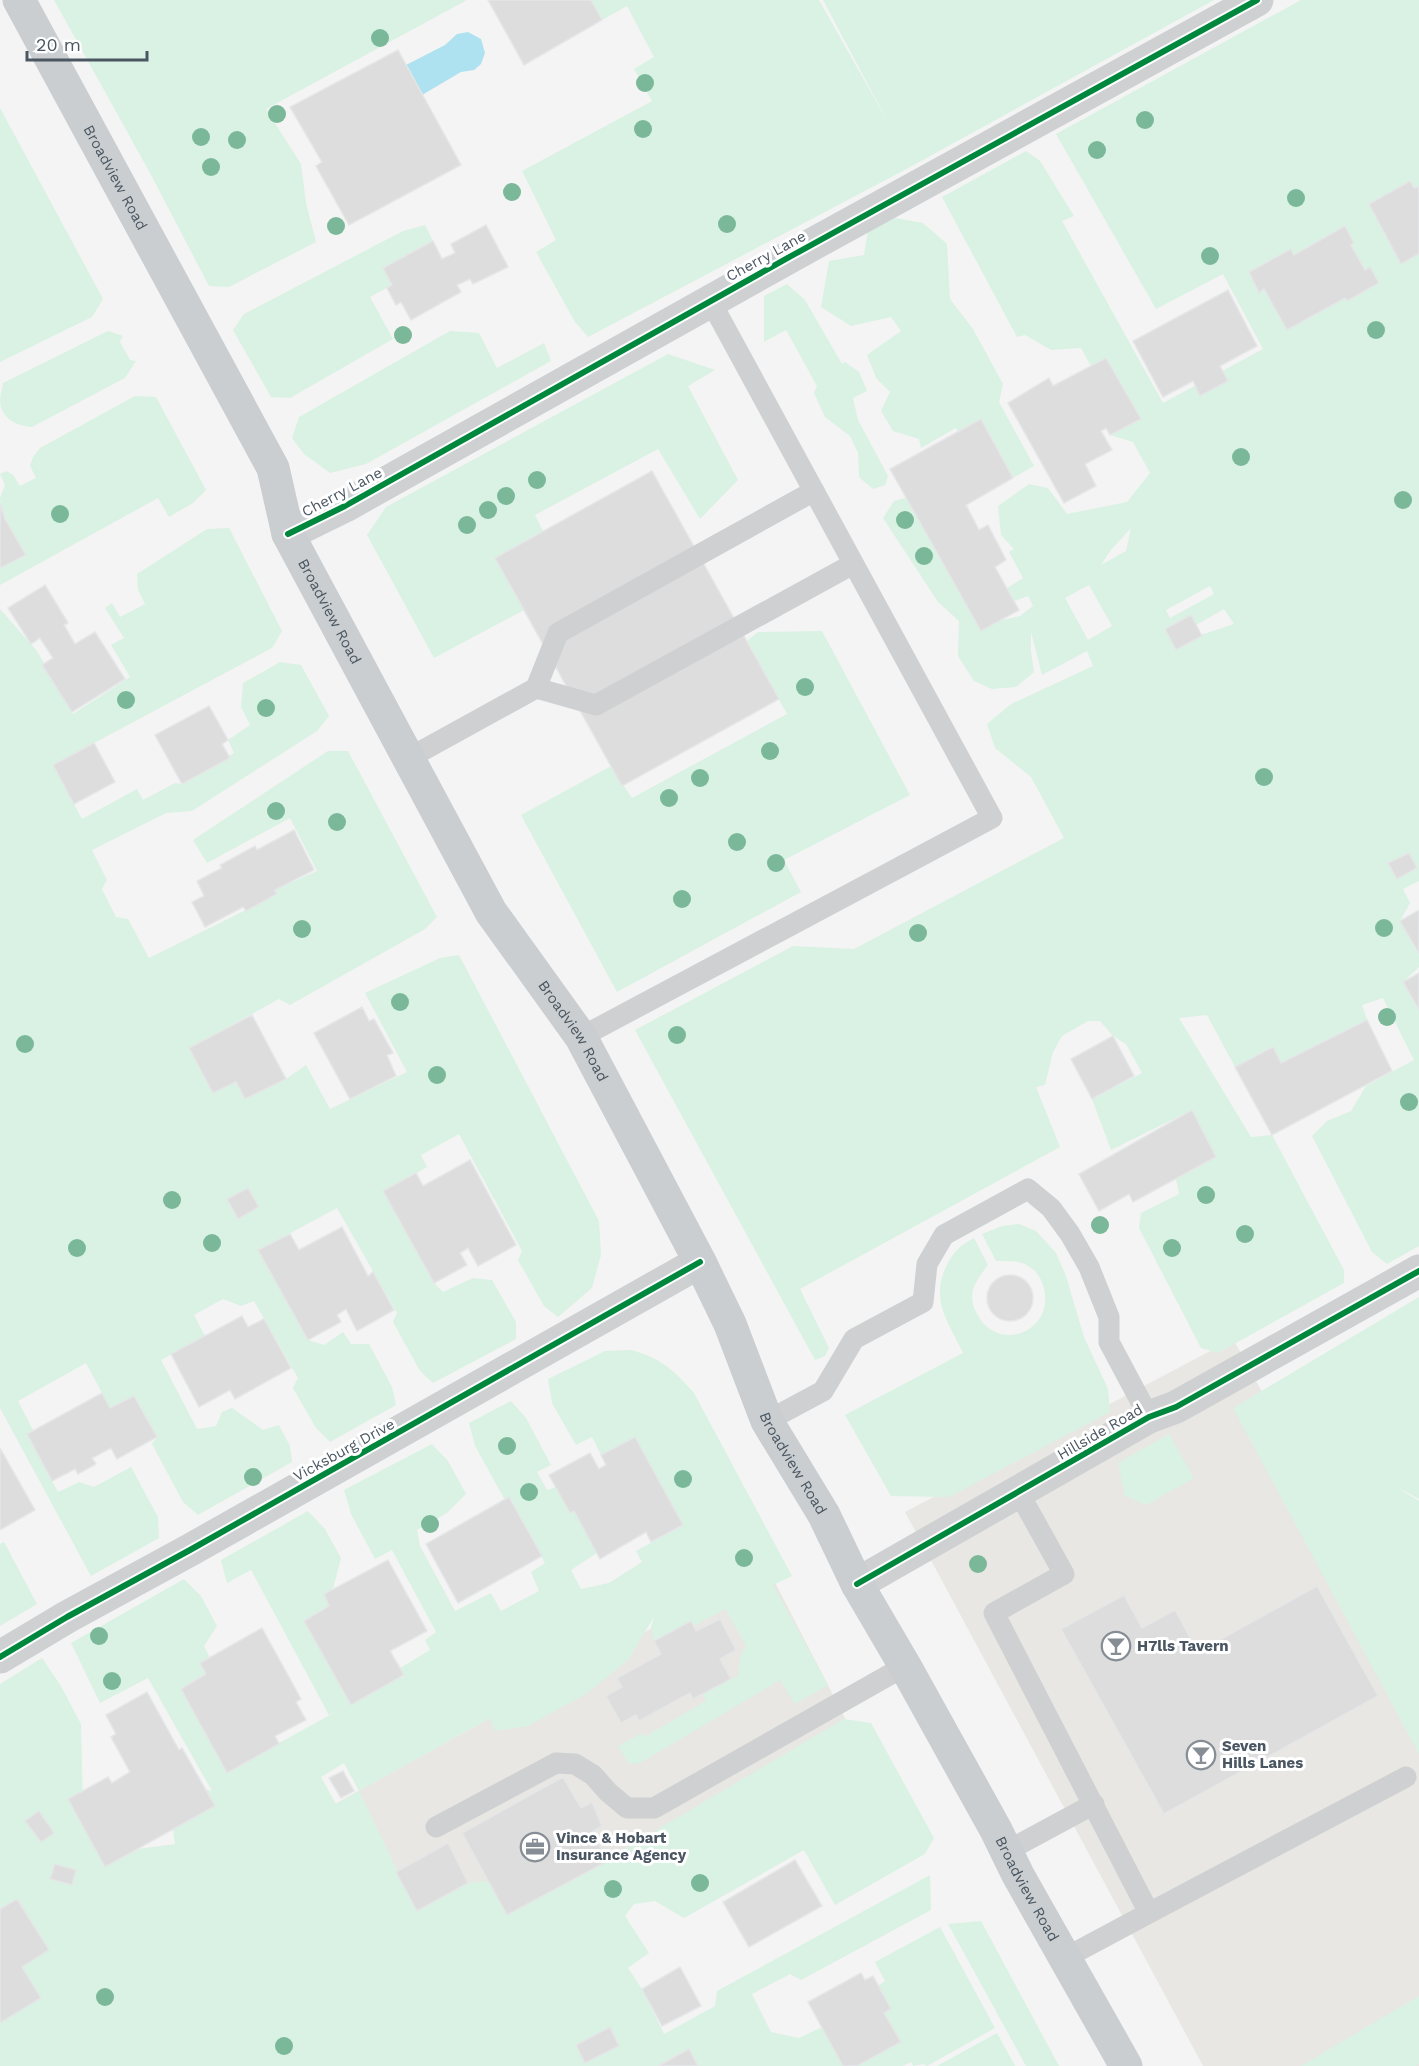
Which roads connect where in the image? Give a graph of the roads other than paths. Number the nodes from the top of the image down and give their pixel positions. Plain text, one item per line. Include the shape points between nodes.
1 (19, 0) edge
2 (1257, 0) edge
3 (711, 302) junction
4 (814, 491) junction
5 (288, 534) junction
6 (854, 564) junction
7 (536, 688) junction
8 (408, 758) junction
9 (581, 1037) junction
10 (700, 1263) junction
11 (1419, 1271) edge
12 (1149, 1417) junction
13 (767, 1421) junction
14 (1019, 1493) junction
15 (858, 1584) junction
16 (0, 1657) edge
17 (905, 1666) junction
18 (1406, 1777) dead end
19 (1094, 1804) junction
20 (436, 1827) dead end
21 (1007, 1851) junction
22 (1149, 1913) junction
23 (1065, 1958) junction
24 (1126, 2066) edge

1 - 5 main road, Broadview Road via 273,468
2 - 3 street, Cherry Lane
3 - 4 lane
3 - 5 street, Cherry Lane
4 - 6 lane
4 - 7 lane via 558,633
5 - 8 main road, Broadview Road
6 - 7 lane via 596,705
6 - 9 lane via 992,818
7 - 8 lane
8 - 9 main road, Broadview Road via 491,912
9 - 10 main road, Broadview Road
10 - 13 main road, Broadview Road via 730,1323
10 - 16 street, Vicksburg Drive
11 - 12 street, Hillside Road via 1176,1407
12 - 13 lane via 1109,1342 1109,1317 1089,1267 1051,1208 1028,1189 944,1235 927,1264 923,1302 854,1339 823,1392
12 - 14 street, Hillside Road
13 - 15 main road, Broadview Road via 824,1515
14 - 15 street, Hillside Road
14 - 19 lane via 1064,1574 994,1613
15 - 17 main road, Broadview Road
17 - 20 lane via 654,1808 627,1808 593,1775 575,1764 556,1763
17 - 21 main road, Broadview Road
18 - 22 lane
19 - 21 lane
19 - 22 lane
21 - 23 main road, Broadview Road
22 - 23 lane
23 - 24 main road, Broadview Road

